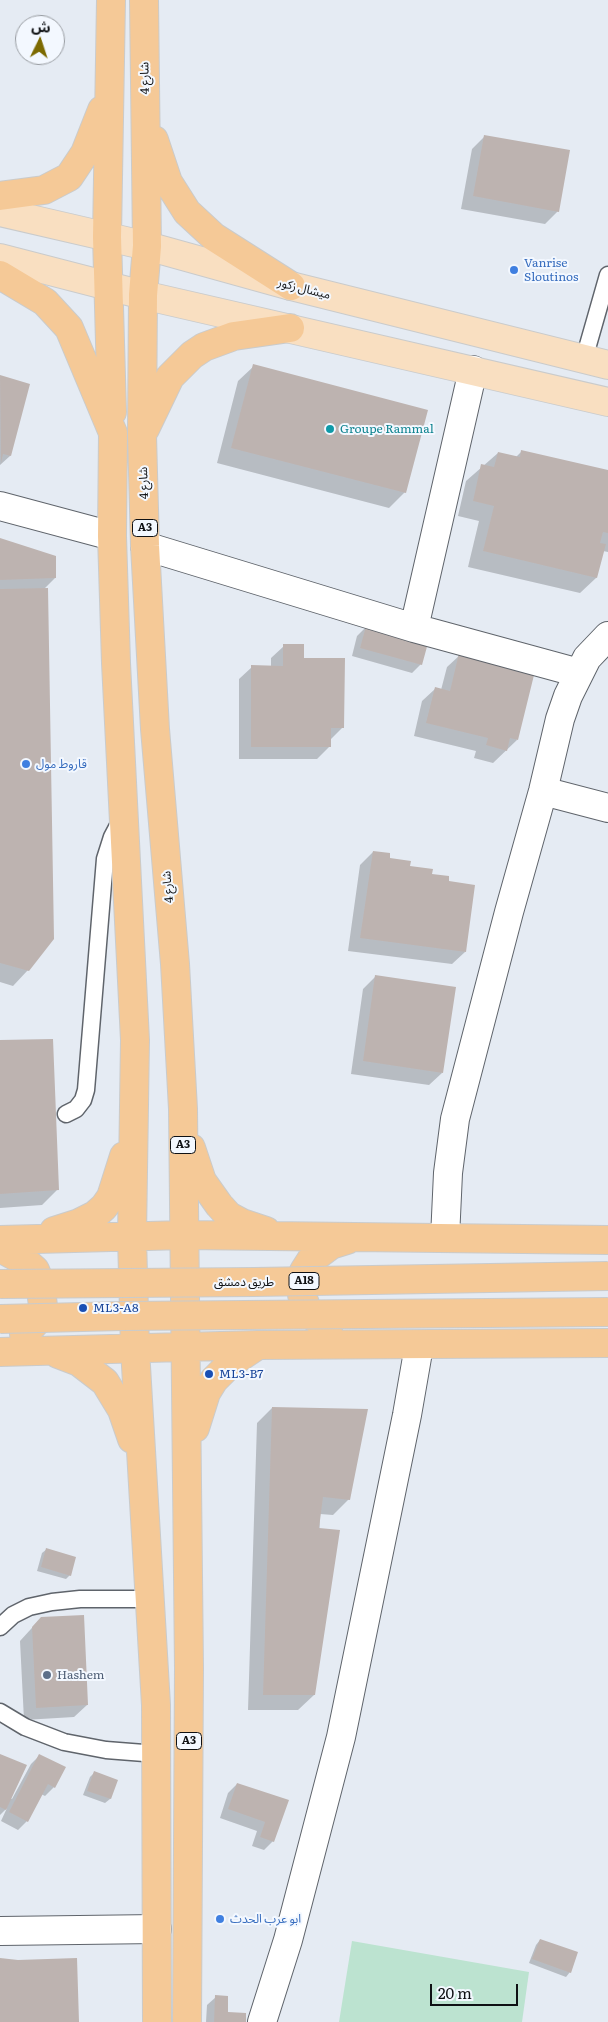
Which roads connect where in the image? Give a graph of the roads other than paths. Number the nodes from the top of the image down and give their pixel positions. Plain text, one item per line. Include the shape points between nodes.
1 (111, 0) edge
2 (144, 0) edge
3 (109, 90) junction
4 (146, 90) junction
5 (0, 196) edge
6 (0, 212) edge
7 (108, 236) junction
8 (146, 246) junction
9 (0, 258) edge
10 (0, 275) edge
11 (608, 275) edge
12 (109, 286) junction
13 (291, 286) junction
14 (144, 295) junction
15 (290, 328) junction
16 (596, 362) edge
17 (473, 370) junction
18 (608, 402) edge
19 (113, 433) junction
20 (142, 435) junction
21 (0, 506) edge
22 (112, 536) junction
23 (145, 546) junction
24 (414, 628) junction
25 (608, 636) edge
26 (579, 673) junction
27 (543, 791) junction
28 (608, 808) edge
29 (123, 816) junction
30 (135, 1108) junction
31 (183, 1109) junction
32 (66, 1114) dead end
33 (185, 1235) junction
34 (132, 1237) junction
35 (284, 1237) junction
36 (358, 1237) junction
37 (445, 1238) junction
38 (608, 1240) edge
39 (6, 1242) edge
40 (608, 1276) edge
41 (0, 1284) edge
42 (608, 1312) edge
43 (0, 1319) edge
44 (608, 1343) edge
45 (258, 1345) junction
46 (353, 1345) junction
47 (0, 1346) edge
48 (419, 1346) junction
49 (186, 1347) junction
50 (135, 1349) junction
51 (35, 1350) junction
52 (0, 1352) edge
53 (188, 1461) junction
54 (140, 1462) junction
55 (151, 1599) junction
56 (0, 1627) edge
57 (0, 1712) edge
58 (157, 1754) junction
59 (157, 1928) junction
60 (0, 1931) edge
61 (157, 2022) edge
62 (187, 2022) edge
63 (262, 2022) edge

1 - 3 highway
2 - 4 highway, شارع 4 / A3
3 - 5 highway via 93,138 69,178 44,190
3 - 7 highway
4 - 8 highway, شارع 4 / A3
4 - 13 highway via 156,147 168,182 187,212 214,237
6 - 7 main road, ميشال زكور
7 - 8 main road, ميشال زكور
7 - 12 highway
8 - 13 main road, ميشال زكور
8 - 14 highway, شارع 4 / A3
9 - 12 main road
10 - 19 highway via 45,302 70,328
11 - 16 lane
12 - 14 main road
12 - 19 highway
13 - 16 main road, ميشال زكور
14 - 15 main road
14 - 20 highway, شارع 4 / A3
15 - 17 main road
15 - 20 highway via 234,336 192,355 170,378
17 - 18 main road
17 - 24 street
19 - 22 highway
20 - 23 highway, شارع 4 / A3
21 - 22 street
22 - 29 highway
23 - 24 street
23 - 31 highway, شارع 4 / A3
24 - 26 street
25 - 26 street via 587,658
26 - 27 street via 560,720
27 - 28 street
27 - 37 street via 457,1112 449,1164
29 - 30 highway via 134,1011
29 - 32 lane via 105,859 86,1090 76,1109
30 - 34 highway
30 - 39 highway via 118,1181 104,1207 95,1215 63,1229
31 - 33 highway, A3
31 - 35 highway via 197,1169 208,1192 236,1219
33 - 34 highway
33 - 35 highway
33 - 49 highway, A3
34 - 39 highway
34 - 50 highway
35 - 36 highway
36 - 37 highway
36 - 46 highway via 340,1241 311,1260 302,1282 302,1295 314,1317
37 - 38 highway
39 - 47 highway via 35,1270 43,1306 28,1331
40 - 41 highway, طريق دمشق / A18, bridge
42 - 43 highway, bridge
44 - 48 highway
45 - 46 highway
45 - 49 highway
45 - 53 highway via 223,1370 206,1393
46 - 48 highway
48 - 63 street via 341,1737 288,1940
49 - 50 highway
49 - 53 highway, A3
50 - 51 highway
50 - 54 highway
51 - 52 highway
51 - 54 highway via 63,1355 79,1362 105,1382 122,1410
53 - 62 highway, A3
54 - 55 highway
55 - 56 lane via 52,1602 29,1607
55 - 58 highway
57 - 58 lane via 25,1727 64,1742 106,1750
58 - 59 highway
59 - 60 street
59 - 61 highway

